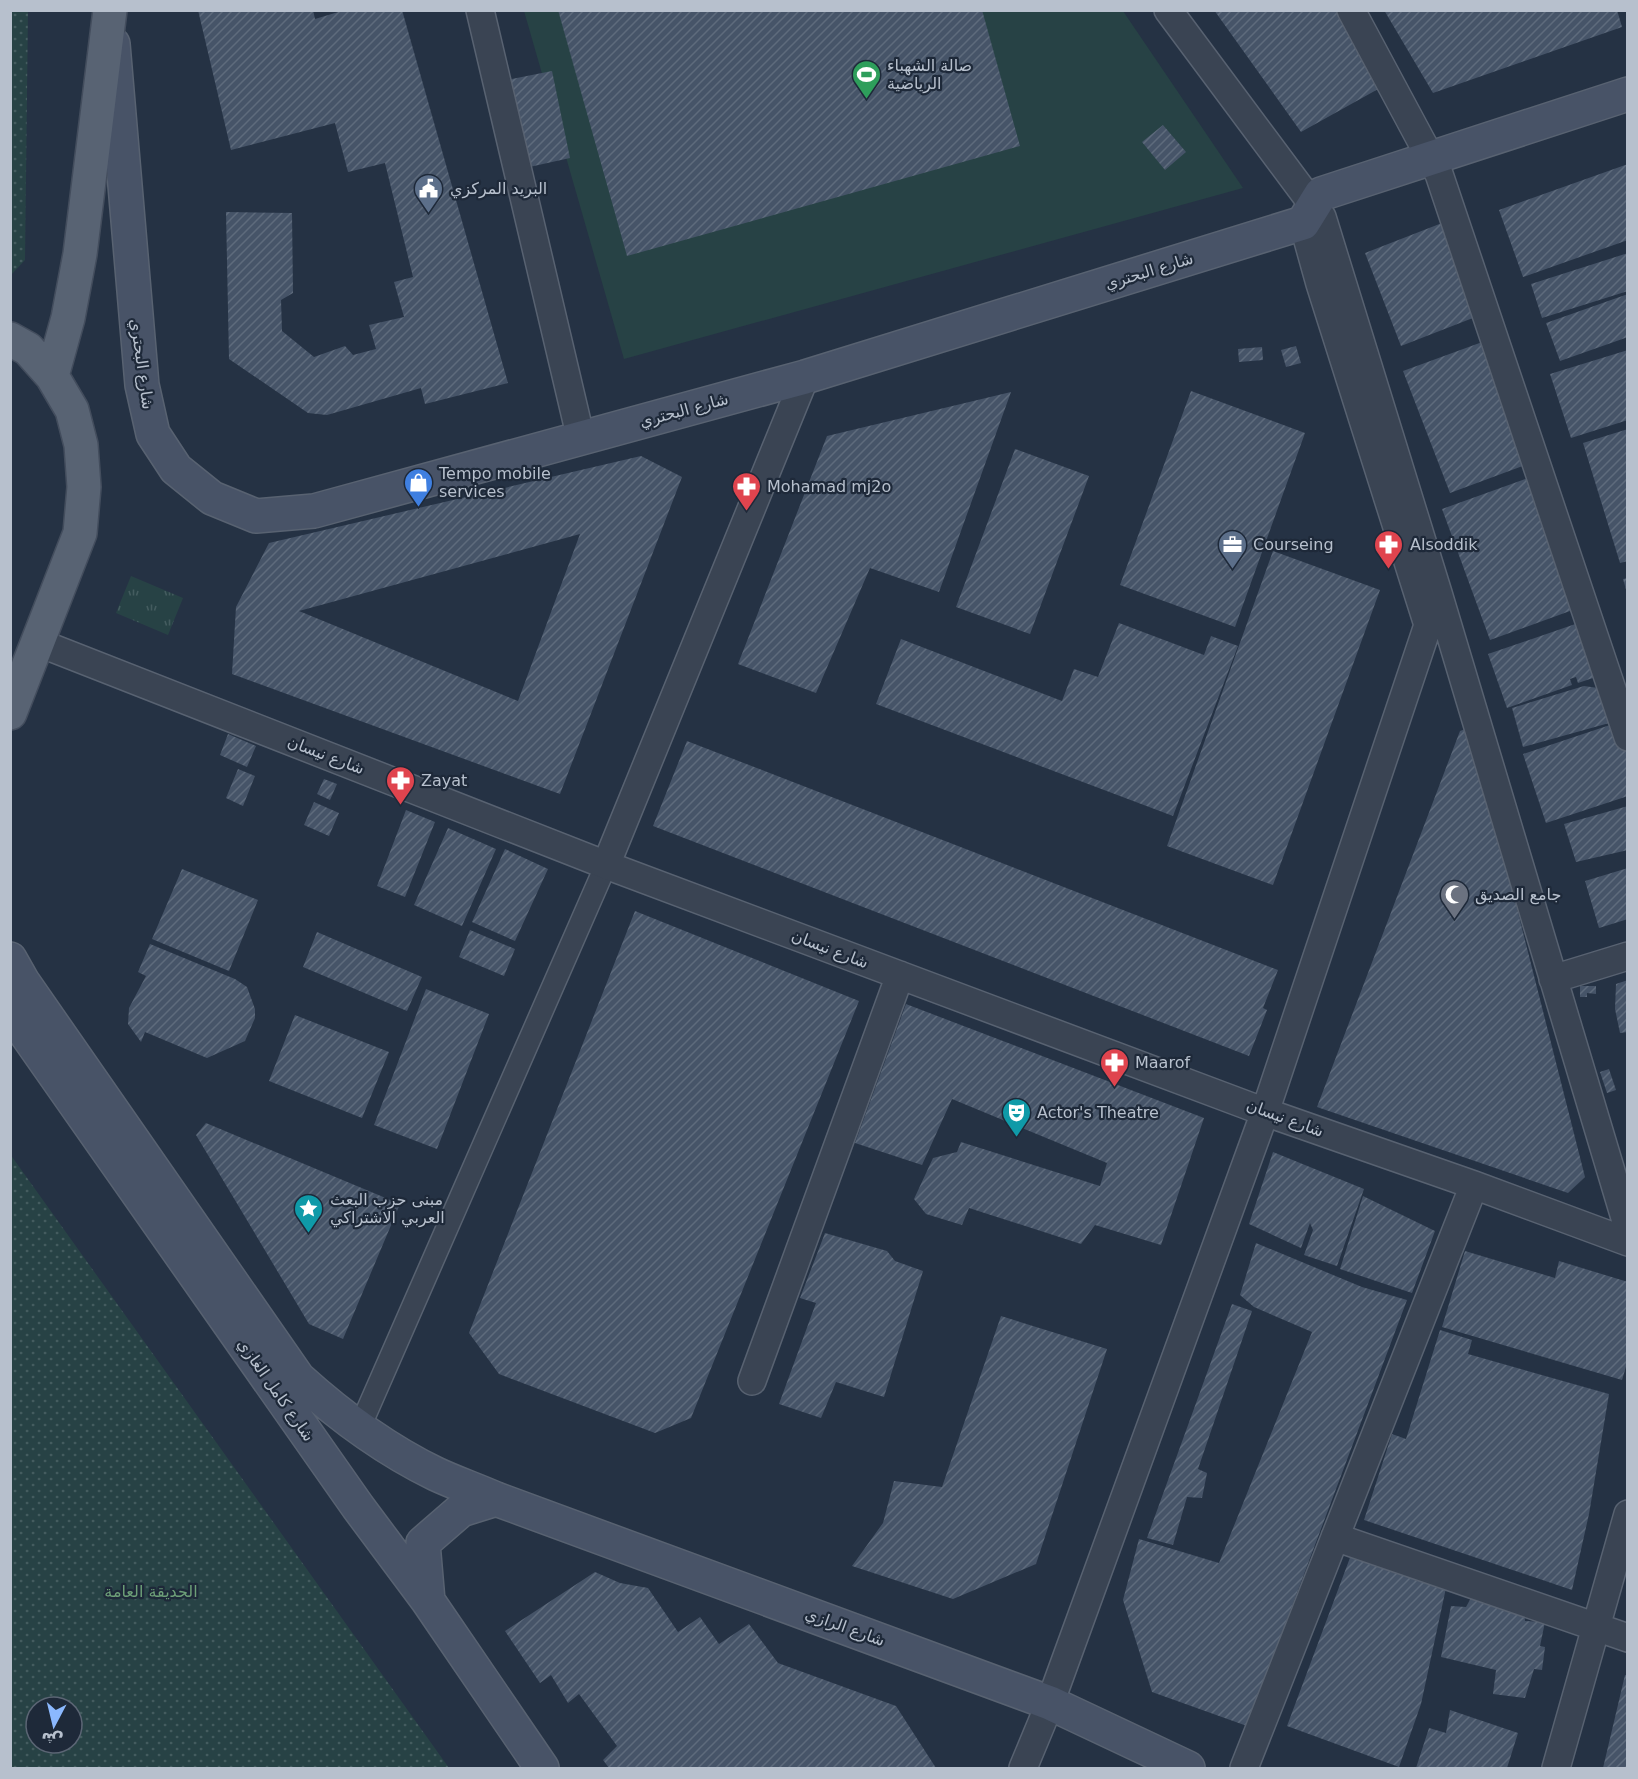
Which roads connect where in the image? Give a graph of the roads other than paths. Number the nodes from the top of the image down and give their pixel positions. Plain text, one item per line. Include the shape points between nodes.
1 (110, 10) edge
2 (480, 10) edge
3 (1168, 10) edge
4 (1351, 10) edge
5 (1628, 94) edge
6 (1430, 158) junction
7 (1308, 215) junction
8 (10, 339) edge
9 (52, 376) junction
10 (806, 377) junction
11 (581, 439) junction
12 (37, 642) junction
13 (10, 713) edge
14 (1628, 737) edge
15 (606, 865) junction
16 (1628, 956) edge
17 (10, 959) edge
18 (900, 975) junction
19 (1554, 979) junction
20 (10, 1011) edge
21 (1265, 1112) junction
22 (1474, 1185) junction
23 (1628, 1228) edge
24 (1628, 1242) edge
25 (752, 1381) dead end
26 (359, 1429) junction
27 (496, 1498) junction
28 (1628, 1514) edge
29 (1335, 1537) junction
30 (428, 1600) junction
31 (1596, 1626) junction
32 (1628, 1638) edge
33 (1050, 1703) junction
34 (542, 1768) edge
35 (1023, 1768) edge
36 (1188, 1768) edge
37 (1244, 1768) edge
38 (1556, 1768) edge

1 - 9 main road via 80,254
1 - 11 main road, شارع البحتري via 142,385 153,434 176,469 212,498 256,516 314,511
2 - 11 street
3 - 7 street
4 - 6 street
5 - 6 main road, شارع البحتري
6 - 7 main road, شارع البحتري via 1321,194
6 - 14 street via 1439,174
7 - 10 main road, شارع البحتري
7 - 19 street via 1322,218
7 - 21 street via 1320,284 1428,625
8 - 9 main road via 28,349
9 - 12 main road via 72,410 81,445 84,487 80,533
10 - 11 main road, شارع البحتري
10 - 15 street
12 - 13 main road
12 - 15 street, شارع نيسان
15 - 18 street, شارع نيسان
15 - 26 street
16 - 19 street
17 - 26 main road, شارع كامل الغازي via 298,1378
18 - 21 street, شارع نيسان
18 - 25 street
19 - 23 street
20 - 30 main road, شارع كامل الغازي via 358,1507
21 - 22 street, شارع نيسان
21 - 33 street
22 - 24 street, شارع نيسان
22 - 29 street
26 - 27 main road, شارع كامل الغازي via 437,1474
27 - 30 main road via 461,1510 423,1543
27 - 33 main road, شارع الرازي
28 - 31 street
29 - 31 street
29 - 37 street
30 - 34 main road, شارع كامل الغازي
31 - 32 street
31 - 38 street
33 - 35 street
33 - 36 main road, شارع الرازي

